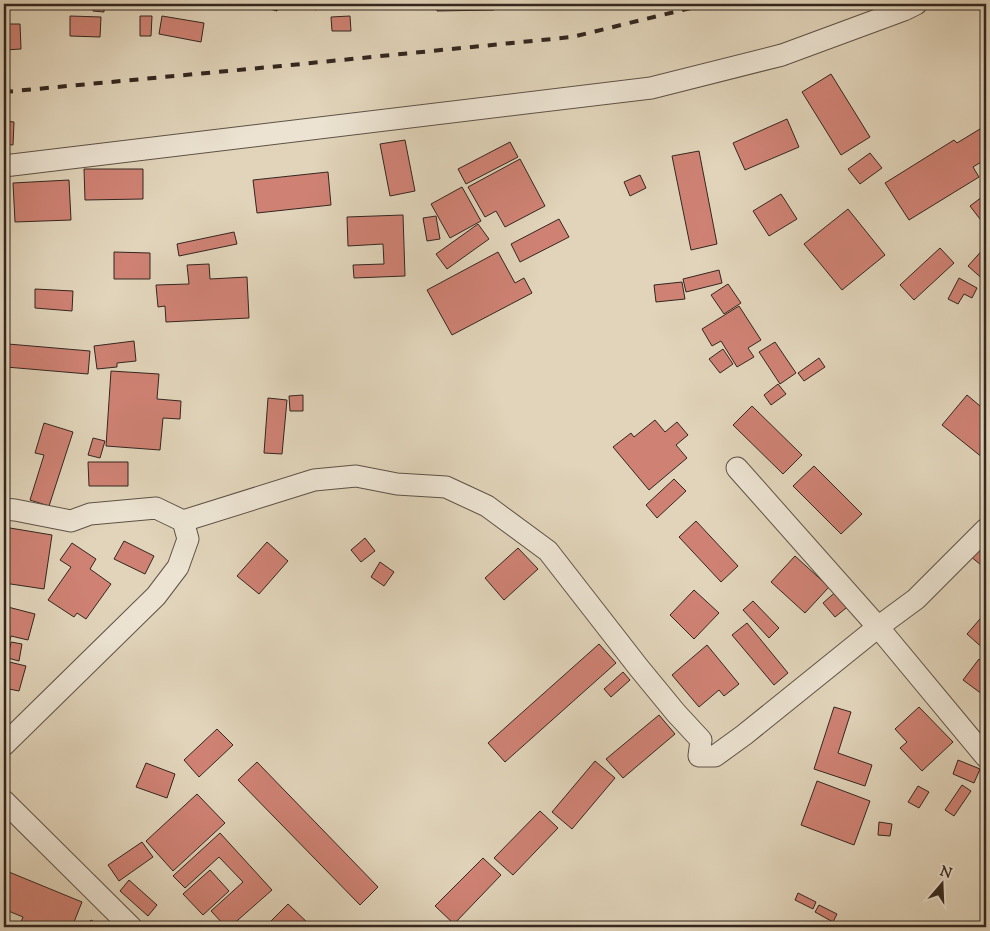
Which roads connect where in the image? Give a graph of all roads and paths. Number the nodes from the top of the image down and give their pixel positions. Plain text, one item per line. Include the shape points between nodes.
1 (916, 4) edge
2 (4, 166) edge
3 (738, 468) dead end
4 (4, 509) edge
5 (182, 521) junction
6 (986, 529) edge
7 (878, 627) junction
8 (4, 745) edge
9 (986, 757) edge
10 (4, 801) edge
11 (131, 927) edge

1 - 2 street via 782,55 651,88
3 - 7 street
4 - 5 street via 71,521 90,514 156,508
5 - 7 street via 314,480 356,476 397,484 446,487 487,506 548,551 639,668 701,740 699,756 715,756
5 - 8 street via 188,539 178,567 156,596
6 - 7 street via 916,599
7 - 9 street
10 - 11 street

